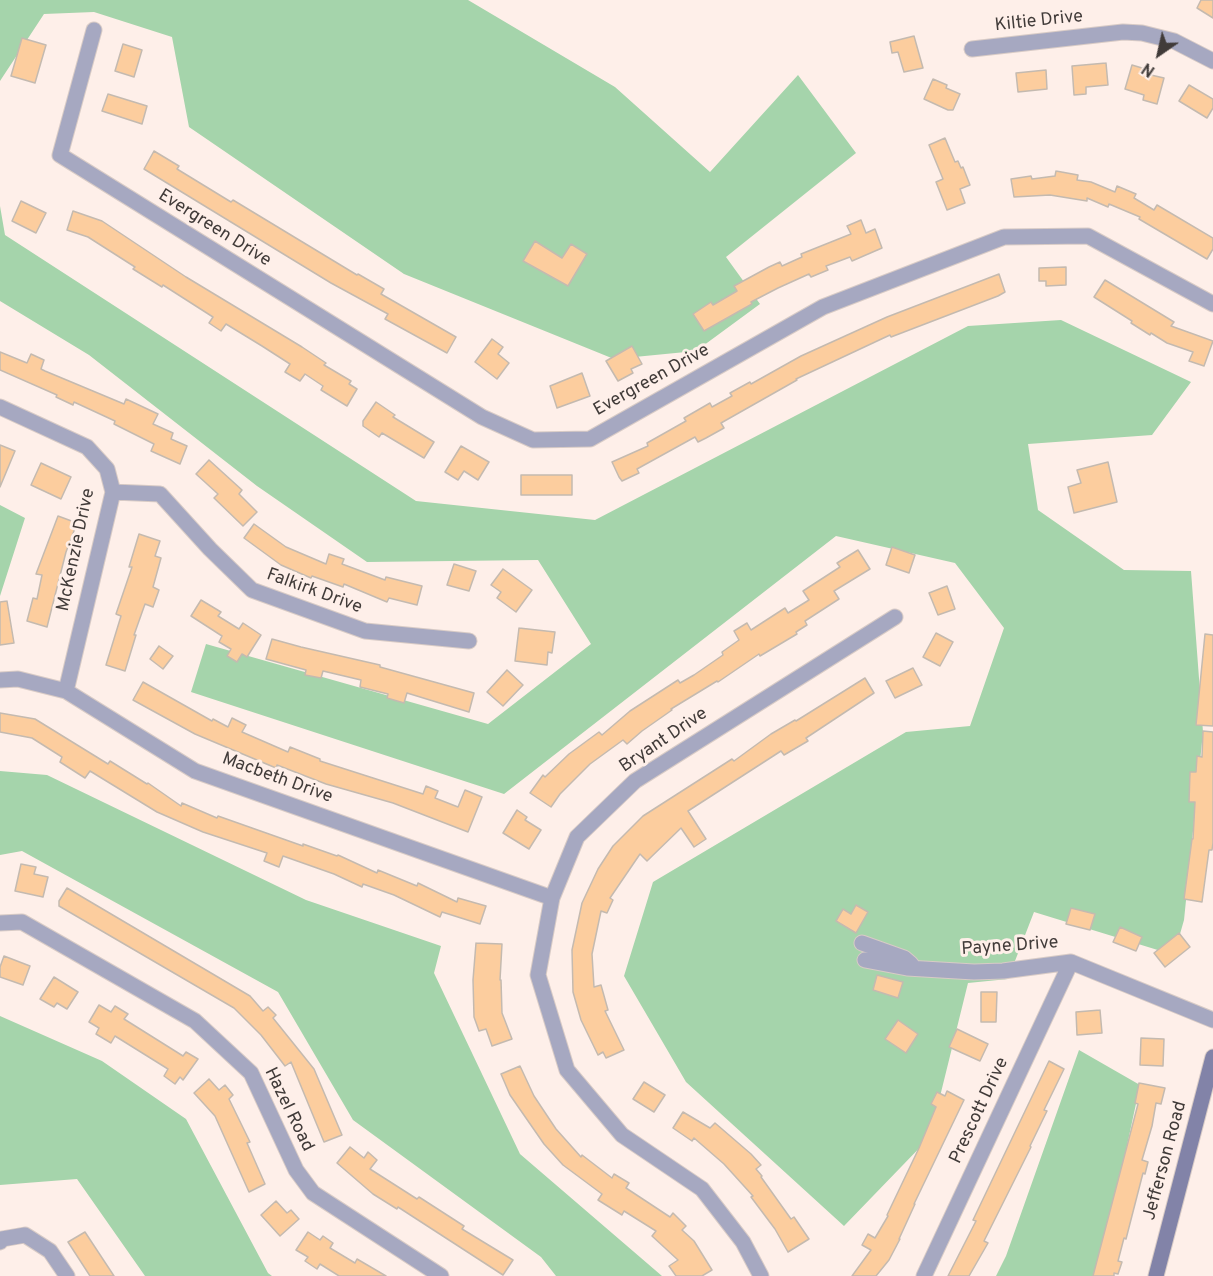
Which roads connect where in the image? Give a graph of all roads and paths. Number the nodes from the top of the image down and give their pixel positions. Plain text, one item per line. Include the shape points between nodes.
1 (94, 30) dead end
2 (972, 49) dead end
3 (1213, 62) edge
4 (1213, 304) edge
5 (0, 407) edge
6 (113, 492) junction
7 (895, 617) dead end
8 (469, 640) dead end
9 (0, 680) edge
10 (66, 691) junction
11 (552, 898) junction
12 (0, 923) edge
13 (862, 943) dead end
14 (865, 960) dead end
15 (1071, 962) junction
16 (916, 968) junction
17 (1213, 1020) edge
18 (1213, 1057) edge
19 (0, 1242) edge
20 (67, 1276) edge
21 (441, 1276) edge
22 (761, 1276) edge
23 (924, 1276) edge
24 (1156, 1276) edge

1 - 4 street, Evergreen Drive via 60,155 482,417 533,440 590,439 823,307 1004,237 1088,236
2 - 3 street, Kiltie Drive via 1142,33 1174,41
5 - 6 street, McKenzie Drive via 87,447 106,469
6 - 8 street, Falkirk Drive via 160,494 252,590 364,631
6 - 10 street, McKenzie Drive
7 - 11 street, Bryant Drive via 635,781 578,837
9 - 10 street, Macbeth Drive via 18,679
10 - 11 street, Macbeth Drive via 195,771
11 - 22 street, Bryant Drive via 538,975 567,1070 622,1135 702,1189 743,1242
12 - 21 street, Hazel Road via 22,922 195,1022 250,1073 296,1170 313,1193
13 - 16 street, Payne Drive via 904,958
14 - 16 street, Payne Drive
15 - 16 street, Payne Drive via 1003,971
15 - 17 street
15 - 23 street, Prescott Drive
18 - 24 street, Jefferson Road
19 - 20 street via 25,1235 50,1251

